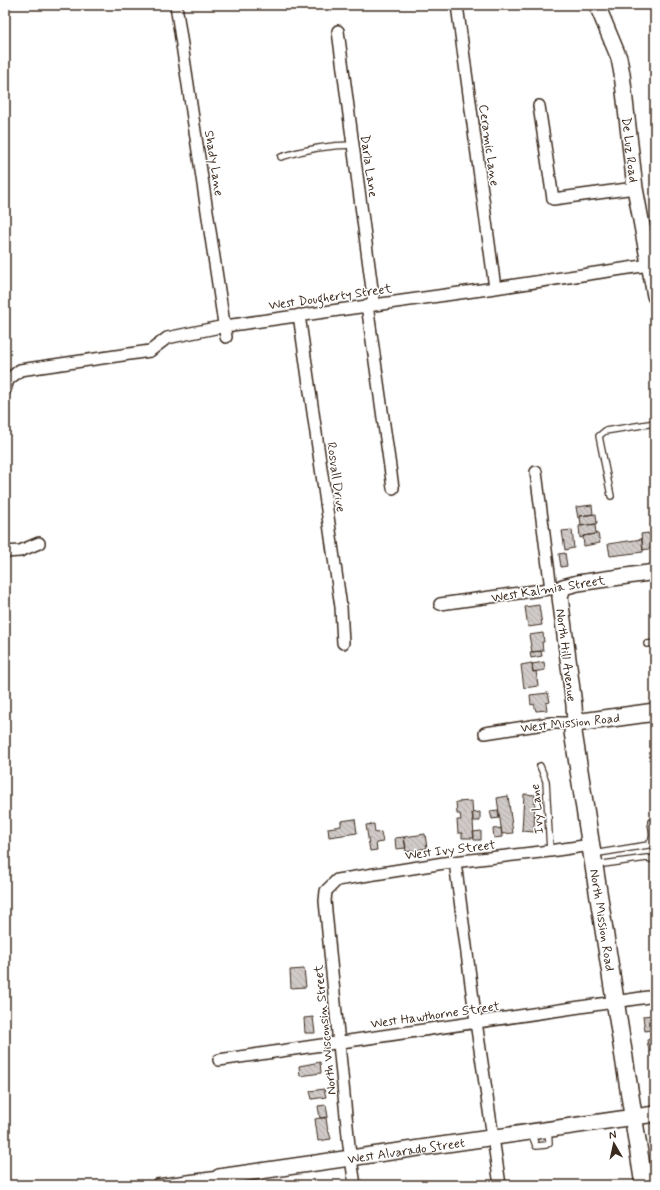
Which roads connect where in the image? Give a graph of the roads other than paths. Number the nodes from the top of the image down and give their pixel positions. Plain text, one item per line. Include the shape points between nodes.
1 (176, 5) edge
2 (457, 5) edge
3 (598, 5) edge
4 (338, 31) dead end
5 (539, 106) dead end
6 (353, 145) junction
7 (281, 157) dead end
8 (635, 188) junction
9 (649, 264) junction
10 (495, 288) junction
11 (655, 293) edge
12 (371, 305) junction
13 (299, 315) junction
14 (226, 331) junction
15 (5, 390) edge
16 (655, 423) edge
17 (536, 472) dead end
18 (393, 488) dead end
19 (611, 496) dead end
20 (39, 543) dead end
21 (5, 552) edge
22 (655, 572) edge
23 (557, 588) junction
24 (440, 604) dead end
25 (343, 643) dead end
26 (655, 643) edge
27 (647, 644) dead end
28 (655, 712) edge
29 (575, 723) junction
30 (484, 732) dead end
31 (540, 766) dead end
32 (651, 822) dead end
33 (550, 851) junction
34 (593, 855) junction
35 (655, 860) edge
36 (455, 862) junction
37 (325, 900) joint
38 (655, 996) edge
39 (616, 1002) junction
40 (476, 1022) junction
41 (339, 1042) junction
42 (219, 1060) dead end
43 (655, 1114) edge
44 (633, 1117) junction
45 (493, 1137) junction
46 (351, 1158) junction
47 (219, 1181) edge
48 (157, 1185) edge
49 (355, 1185) edge
50 (500, 1185) edge
51 (644, 1185) edge

1 - 14 street, Shady Lane
2 - 10 street, Ceramic Lane
3 - 8 street, De Luz Road via 622,74
4 - 6 street, Darla Lane
5 - 8 street via 553,199
6 - 7 lane via 328,145
6 - 12 street, Darla Lane
8 - 9 street, De Luz Road
9 - 10 street, West Dougherty Street
9 - 11 street, De Luz Road
10 - 12 street, West Dougherty Street
12 - 13 street, West Dougherty Street
12 - 18 street, Darla Lane
13 - 14 street, West Dougherty Street
13 - 25 street, Rosvall Drive via 341,607
14 - 15 street, West Dougherty Street via 167,338 150,351 20,370 8,380
16 - 19 lane via 605,431 599,436
17 - 23 street, North Hill Avenue
20 - 21 street via 20,551
22 - 23 street, West Kalmia Street
23 - 24 street, West Kalmia Street
23 - 29 street, North Hill Avenue
26 - 27 lane
28 - 29 main road, West Mission Road
29 - 30 street, West Mission Road via 551,723
29 - 34 main road, North Mission Road via 573,732
31 - 33 lane, Ivy Lane via 546,781
32 - 34 lane via 653,835 648,845
33 - 34 street, West Ivy Street
33 - 36 street, West Ivy Street
34 - 35 lane
34 - 39 main road, North Mission Road
36 - 37 street, West Ivy Street via 337,880 326,891
36 - 40 street
37 - 41 street, North Wisconsin Street
38 - 39 street, West Hawthorne Street
39 - 40 street, West Hawthorne Street
39 - 44 main road, North Mission Road
40 - 41 street, West Hawthorne Street
40 - 45 street
41 - 42 street, West Hawthorne Street
41 - 46 street, North Wisconsin Street
43 - 44 street, West Alvarado Street
44 - 45 street, West Alvarado Street
44 - 51 main road, North Mission Road
45 - 46 street, West Alvarado Street
45 - 50 street
46 - 47 street, West Alvarado Street
46 - 49 street, North Wisconsin Street
47 - 48 street, West Alvarado Street

